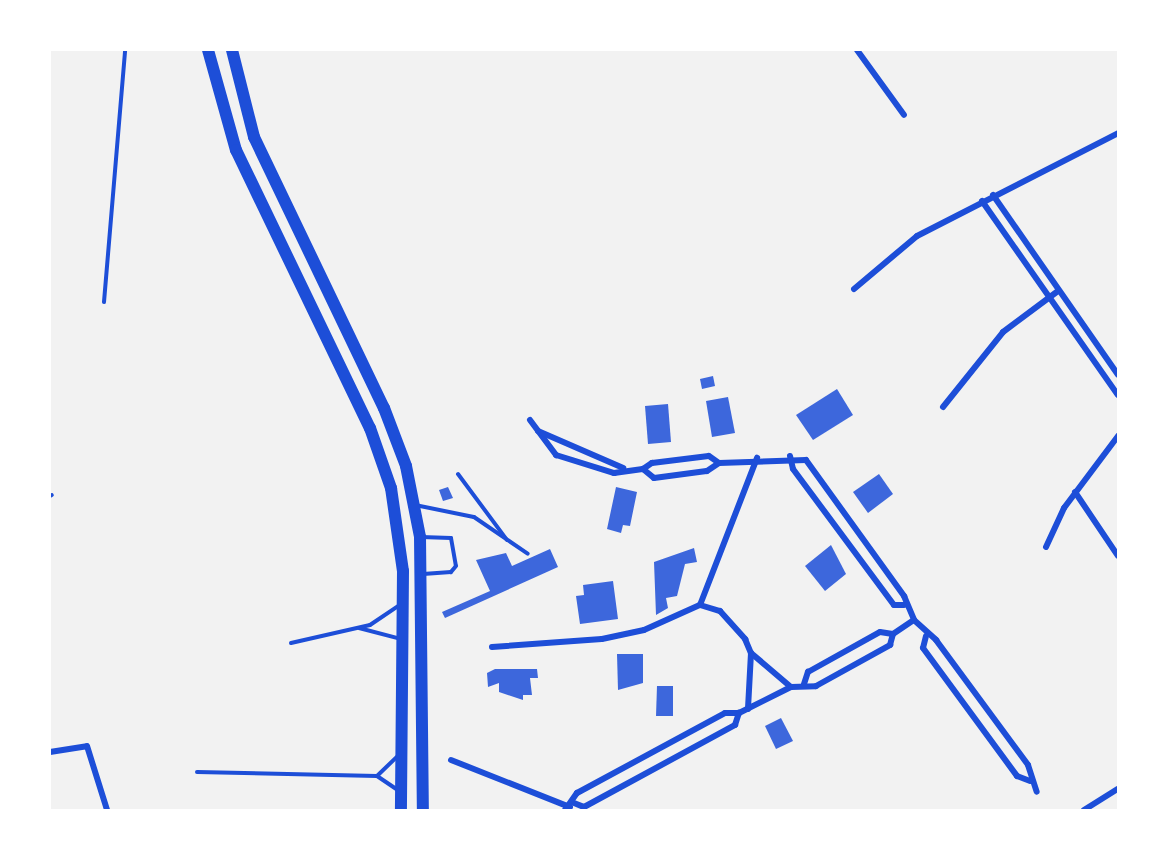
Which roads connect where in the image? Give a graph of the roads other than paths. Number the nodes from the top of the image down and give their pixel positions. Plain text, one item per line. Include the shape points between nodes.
1 (125, 50) edge
2 (208, 50) edge
3 (232, 50) edge
4 (857, 50) edge
5 (904, 115) dead end
6 (1119, 133) edge
7 (993, 195) junction
8 (982, 201) junction
9 (854, 290) dead end
10 (1058, 291) junction
11 (1048, 297) junction
12 (104, 302) dead end
13 (1119, 375) edge
14 (1119, 395) edge
15 (943, 406) dead end
16 (530, 420) dead end
17 (538, 431) junction
18 (1119, 436) edge
19 (790, 456) junction
20 (757, 458) junction
21 (719, 462) junction
22 (623, 468) junction
23 (643, 469) junction
24 (458, 474) dead end
25 (1075, 492) junction
26 (415, 505) junction
27 (420, 537) junction
28 (509, 543) junction
29 (1046, 547) dead end
30 (528, 554) dead end
31 (1119, 556) edge
32 (421, 574) junction
33 (403, 602) junction
34 (700, 605) junction
35 (904, 605) junction
36 (914, 620) junction
37 (358, 628) junction
38 (893, 634) junction
39 (926, 636) junction
40 (402, 640) junction
41 (291, 643) dead end
42 (492, 647) dead end
43 (751, 653) junction
44 (804, 684) junction
45 (791, 687) junction
46 (748, 709) junction
47 (739, 713) junction
48 (50, 752) edge
49 (402, 753) junction
50 (451, 760) dead end
51 (197, 772) dead end
52 (377, 776) junction
53 (1030, 781) junction
54 (1119, 789) edge
55 (401, 792) junction
56 (1037, 792) dead end
57 (570, 807) edge
58 (425, 808) edge
59 (107, 810) edge
60 (401, 810) edge
61 (1083, 810) edge

1 - 12 lane
2 - 33 highway via 236,150 385,466 400,541
3 - 26 highway via 254,137 384,408
4 - 5 street
6 - 7 street
7 - 8 street
7 - 10 street
8 - 9 street via 917,236
8 - 11 street
10 - 11 street
10 - 13 street
11 - 14 street
11 - 15 street via 1003,332
16 - 17 street
17 - 22 street
17 - 22 street via 556,455 588,468 614,473
18 - 25 street
19 - 20 street
19 - 35 street via 793,469 894,605
19 - 35 street via 806,460 904,596
20 - 21 street
20 - 34 street
21 - 23 street via 709,456
21 - 23 street via 707,471 654,478
22 - 23 street
24 - 28 lane
25 - 29 street
25 - 31 street
26 - 27 highway
26 - 28 lane via 460,511
27 - 32 highway
27 - 32 lane via 451,538 456,566 451,572
28 - 30 lane
32 - 58 highway
33 - 37 lane
33 - 40 highway
34 - 42 street via 644,630 602,639
34 - 43 street via 735,623
35 - 36 street
36 - 38 street
36 - 39 street
37 - 40 lane
37 - 41 lane
38 - 44 street via 890,645 816,686
38 - 44 street via 880,632 808,672
39 - 53 street via 936,640 1028,765
39 - 53 street via 923,648 1017,776
40 - 49 highway
43 - 45 street
43 - 46 street
44 - 45 street
45 - 46 street
46 - 47 street
47 - 57 street via 725,713 587,788
47 - 57 street via 735,725 584,807
48 - 59 street via 87,746
49 - 52 lane
49 - 55 highway
50 - 57 street
51 - 52 lane
52 - 55 lane
53 - 56 street
54 - 61 street
55 - 60 highway

